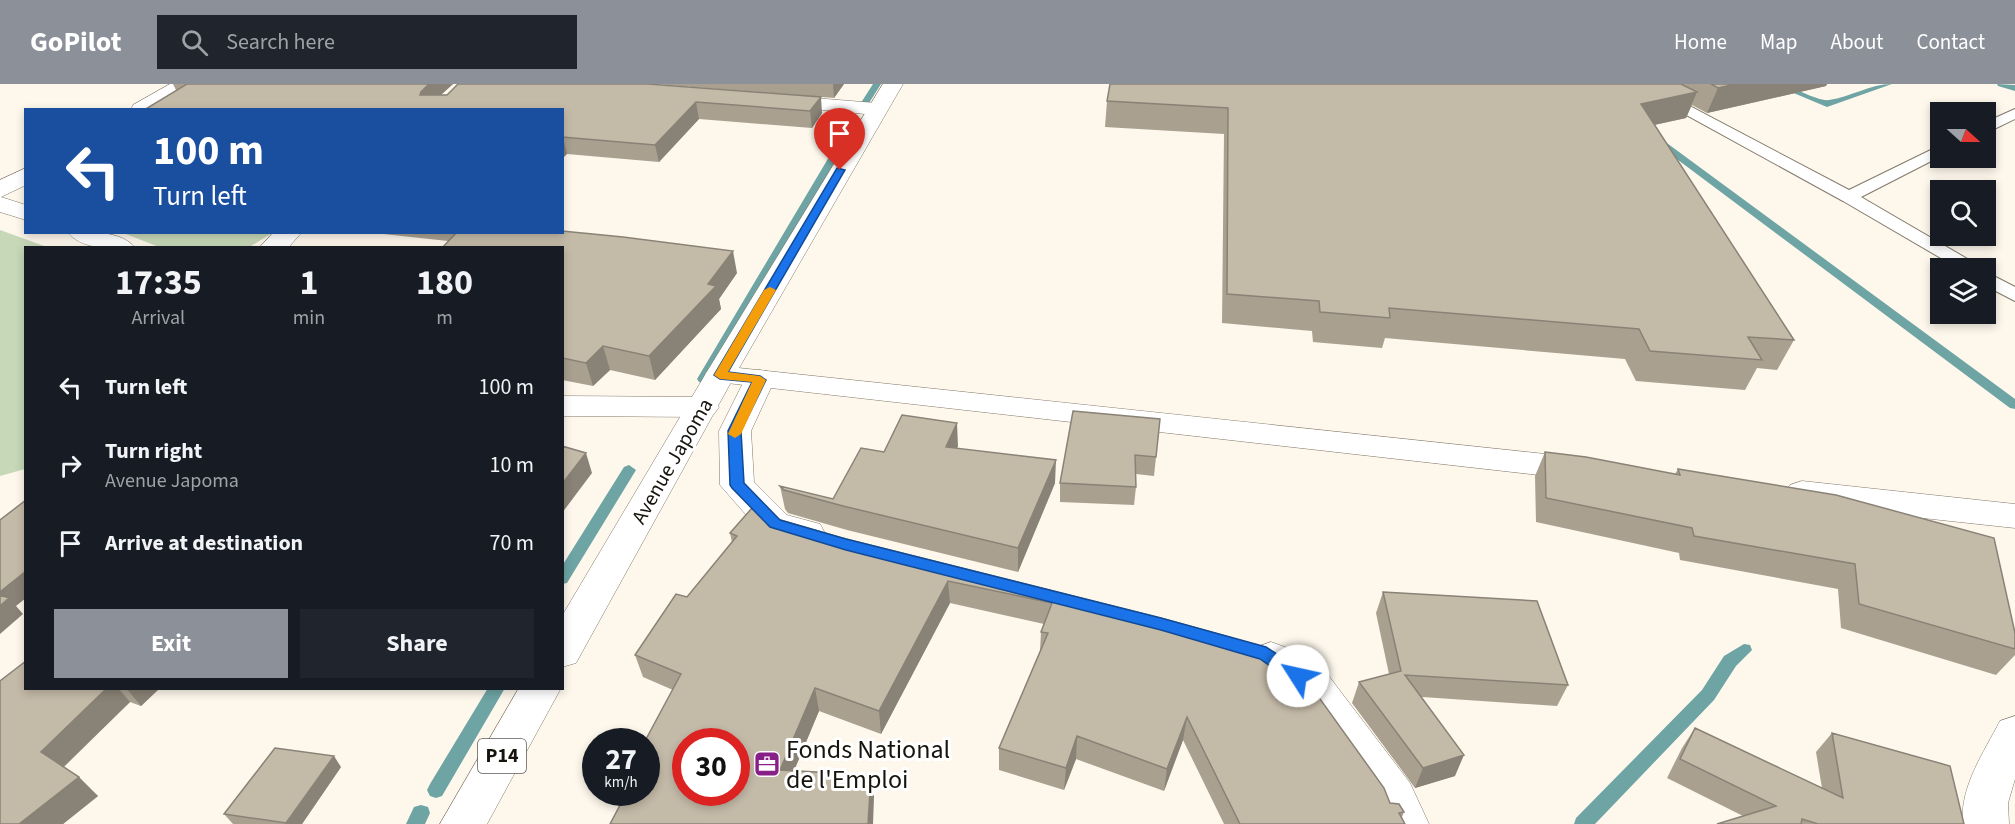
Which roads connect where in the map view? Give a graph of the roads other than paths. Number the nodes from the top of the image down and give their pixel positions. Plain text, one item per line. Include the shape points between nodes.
1 (185, 84) edge
2 (892, 84) edge
3 (1637, 84) edge
4 (757, 100) edge
5 (144, 108) edge
6 (876, 109) junction
7 (2015, 113) edge
8 (1996, 123) edge
9 (1930, 156) edge
10 (24, 176) edge
11 (0, 190) edge
12 (1849, 197) junction
13 (0, 204) edge
14 (24, 212) edge
15 (85, 234) edge
16 (288, 234) edge
17 (117, 246) edge
18 (274, 246) edge
19 (1953, 258) edge
20 (1996, 284) edge
21 (2015, 295) edge
22 (720, 375) junction
23 (760, 380) junction
24 (564, 406) edge
25 (703, 407) junction
26 (1618, 473) edge
27 (1773, 490) edge
28 (2014, 518) edge
29 (836, 542) edge
30 (1245, 648) edge
31 (564, 649) edge
32 (540, 690) edge
33 (2015, 734) edge
34 (464, 824) edge
35 (1406, 824) edge
36 (1986, 824) edge

1 - 5 street
2 - 6 street, Avenue Japoma
3 - 12 lane
4 - 6 street
6 - 22 street, Avenue Japoma
7 - 8 lane
9 - 12 lane
10 - 11 street
12 - 19 lane
13 - 14 street
15 - 17 street
16 - 18 street
20 - 21 lane
22 - 23 street
22 - 25 street, Avenue Japoma
23 - 26 street
23 - 29 street via 735,431 737,485 775,524
24 - 25 street
25 - 31 street, Avenue Japoma
27 - 28 street
30 - 35 street via 1266,654 1314,687 1394,797
32 - 34 street, P14
33 - 36 street via 1995,774 1983,814

